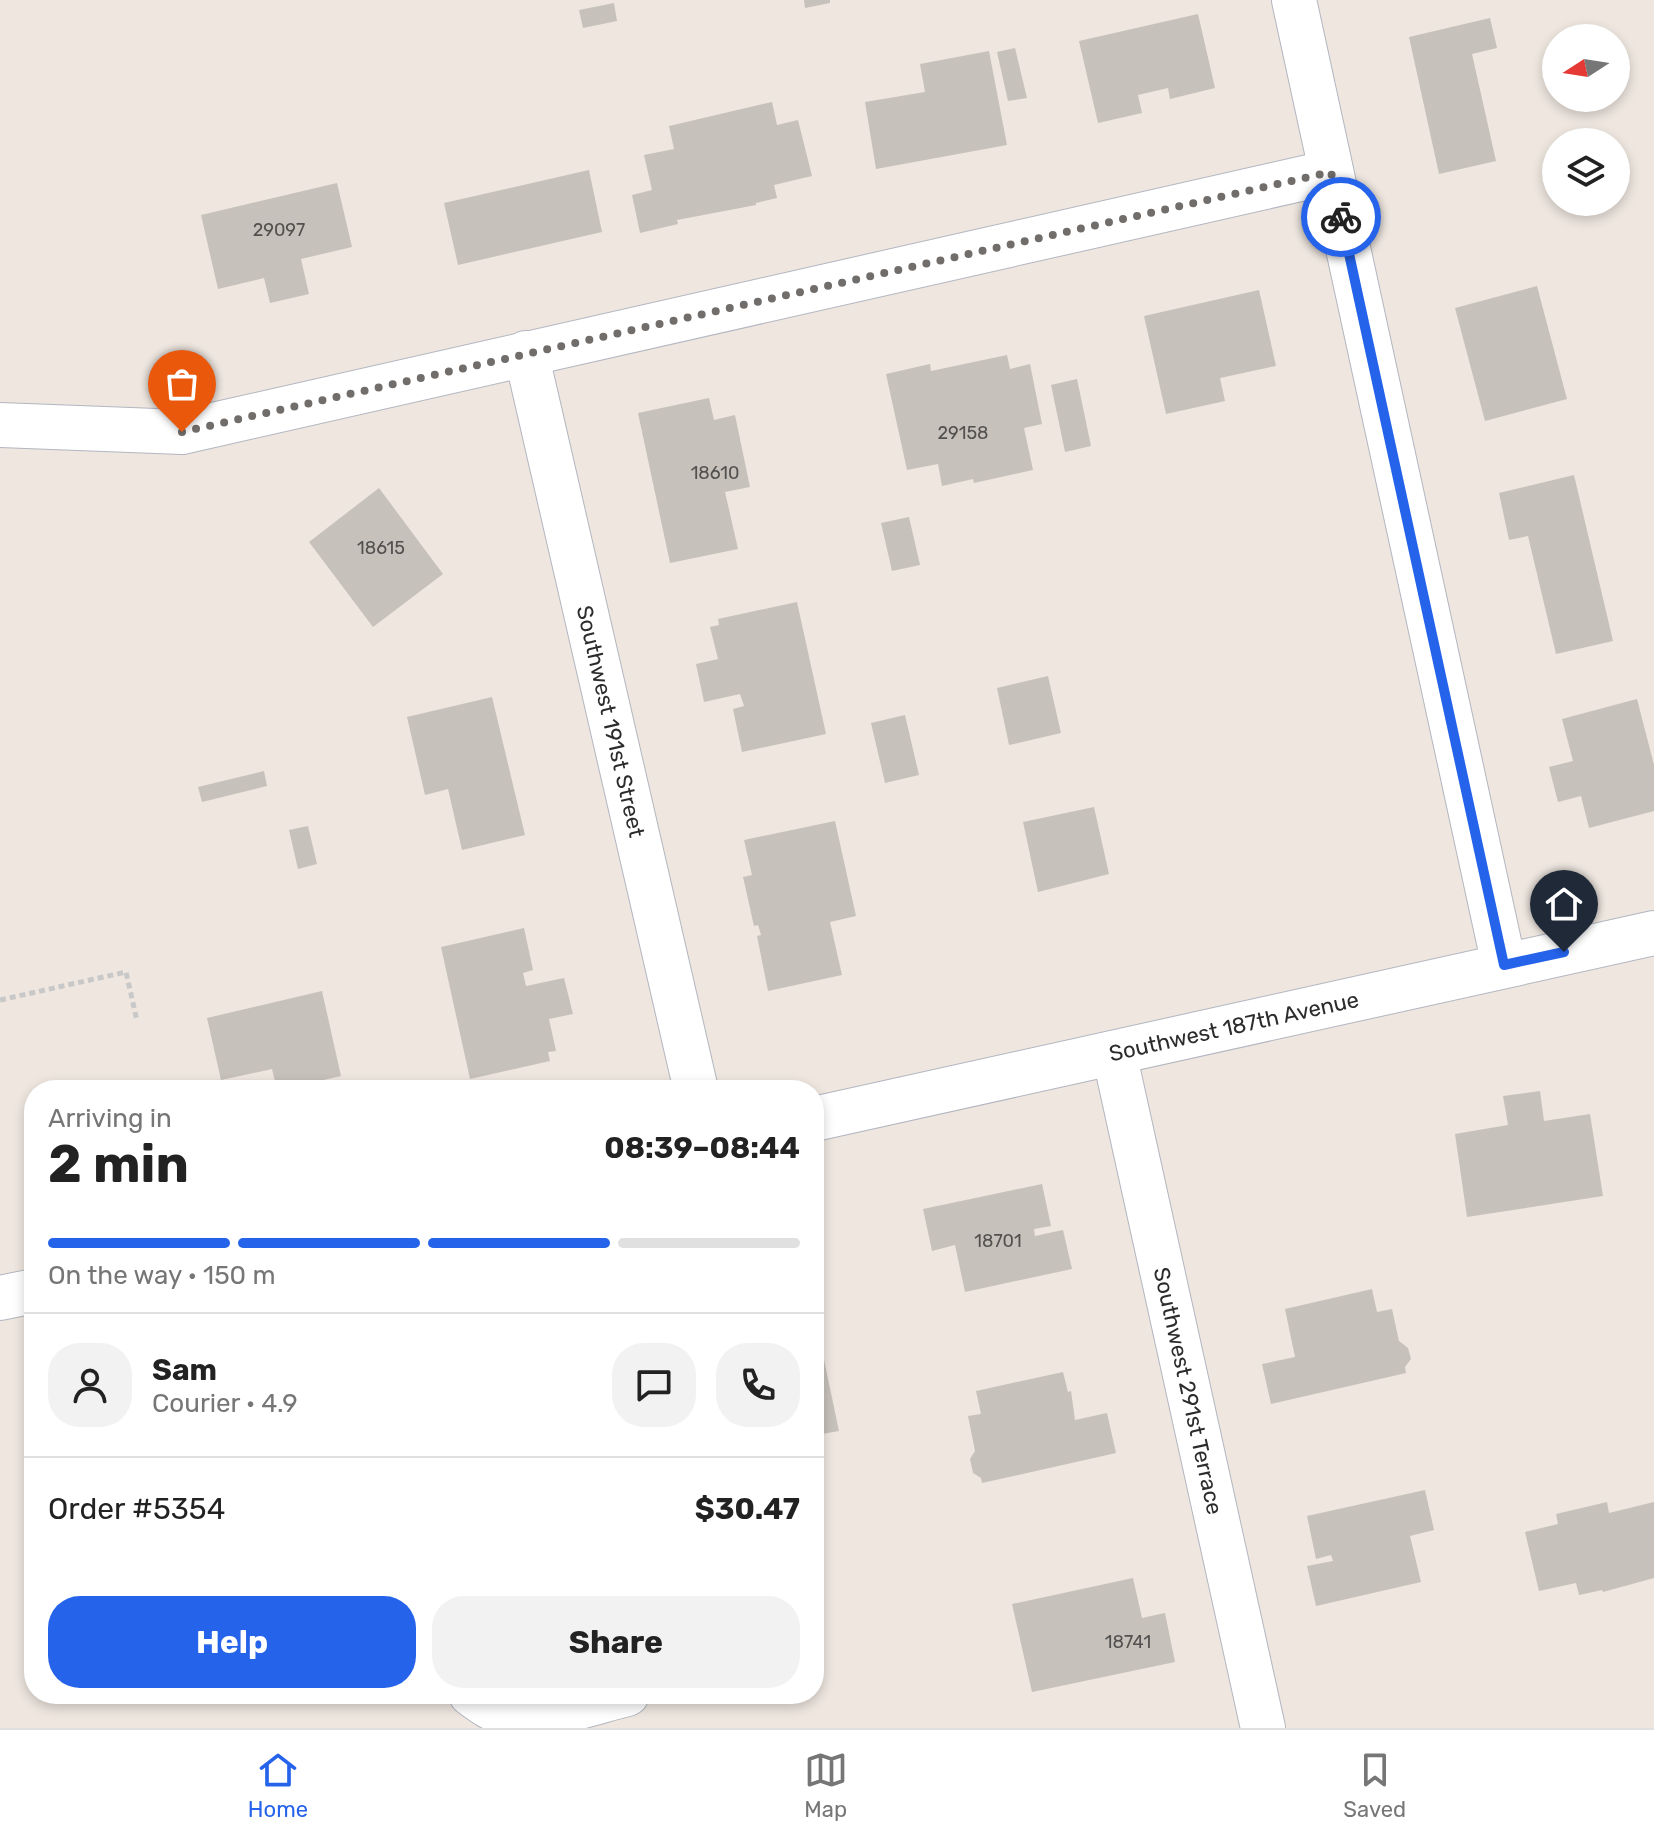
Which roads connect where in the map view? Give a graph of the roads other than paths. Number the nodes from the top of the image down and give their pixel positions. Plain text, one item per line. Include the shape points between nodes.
1 (1294, 0) edge
2 (1331, 172) junction
3 (526, 353) junction
4 (0, 425) edge
5 (1654, 933) edge
6 (1504, 965) junction
7 (1114, 1053) junction
8 (694, 1080) edge
9 (824, 1117) edge
10 (24, 1293) edge
11 (0, 1298) edge
12 (487, 1704) edge
13 (584, 1704) edge
14 (1263, 1728) edge

1 - 2 street
2 - 3 street
2 - 6 street
3 - 4 street via 182,432
3 - 8 street, Southwest 191st Street
5 - 6 street, Southwest 187th Avenue
6 - 7 street, Southwest 187th Avenue
7 - 9 street, Southwest 187th Avenue
7 - 14 street, Southwest 291st Terrace
10 - 11 street
12 - 13 street via 508,1714 540,1714

